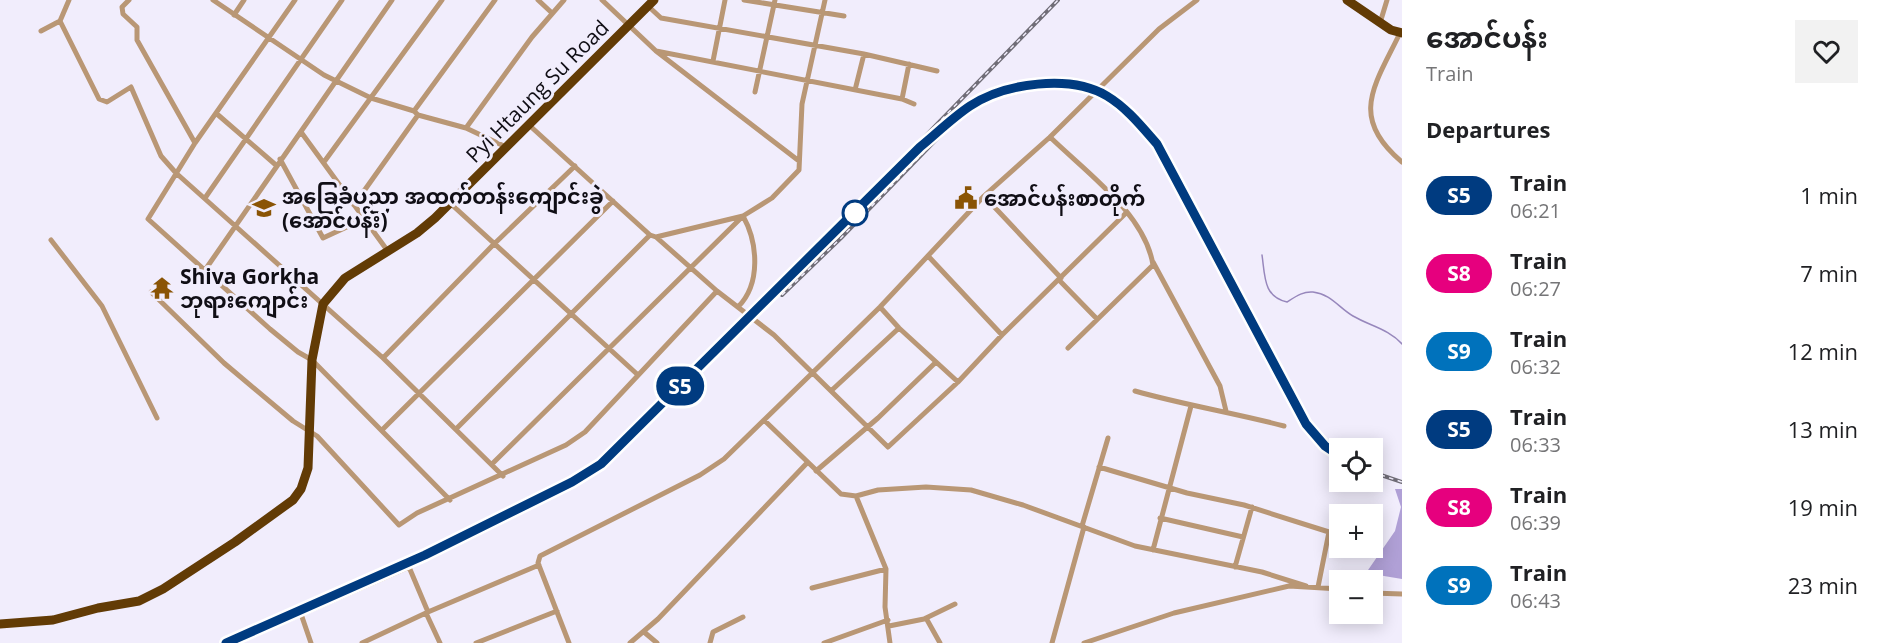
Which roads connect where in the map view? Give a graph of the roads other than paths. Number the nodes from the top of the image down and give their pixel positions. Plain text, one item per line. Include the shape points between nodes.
1 (69, 0) edge
2 (129, 0) edge
3 (213, 0) edge
4 (244, 0) edge
5 (295, 0) edge
6 (342, 0) edge
7 (392, 0) edge
8 (442, 0) edge
9 (495, 0) edge
10 (538, 0) edge
11 (564, 0) edge
12 (602, 0) edge
13 (725, 0) edge
14 (744, 0) edge
15 (825, 0) edge
16 (1197, 0) edge
17 (1347, 0) edge
18 (1387, 0) edge
19 (651, 3) edge
20 (774, 3) edge
21 (552, 13) junction
22 (822, 13) junction
23 (234, 15) junction
24 (844, 16) dead end
25 (60, 21) junction
26 (1380, 23) junction
27 (629, 24) junction
28 (718, 28) junction
29 (41, 32) dead end
30 (1401, 33) edge
31 (270, 37) junction
32 (767, 37) junction
33 (814, 46) junction
34 (656, 51) junction
35 (864, 54) junction
36 (301, 60) junction
37 (713, 61) junction
38 (909, 64) junction
39 (759, 69) junction
40 (937, 71) dead end
41 (808, 79) junction
42 (336, 82) junction
43 (855, 90) junction
44 (755, 92) dead end
45 (371, 98) junction
46 (902, 99) junction
47 (914, 104) dead end
48 (416, 113) junction
49 (217, 114) junction
50 (529, 125) junction
51 (466, 128) junction
52 (301, 132) junction
53 (1050, 137) junction
54 (245, 140) junction
55 (195, 143) junction
56 (507, 148) junction
57 (280, 159) junction
58 (799, 161) junction
59 (324, 162) junction
60 (1402, 162) edge
61 (277, 166) junction
62 (575, 166) junction
63 (176, 172) junction
64 (984, 196) junction
65 (204, 198) junction
66 (613, 201) junction
67 (451, 204) junction
68 (354, 205) junction
69 (1127, 212) junction
70 (743, 216) junction
71 (364, 219) junction
72 (234, 225) junction
73 (653, 236) junction
74 (51, 240) dead end
75 (494, 245) junction
76 (387, 250) junction
77 (929, 257) junction
78 (1152, 261) junction
79 (690, 268) junction
80 (206, 270) junction
81 (1060, 279) junction
82 (532, 280) junction
83 (717, 291) junction
84 (151, 292) dead end
85 (323, 304) junction
86 (738, 307) junction
87 (880, 307) junction
88 (572, 313) junction
89 (1098, 319) junction
90 (899, 328) junction
91 (1002, 335) junction
92 (1068, 348) dead end
93 (610, 349) junction
94 (383, 358) junction
95 (312, 360) junction
96 (935, 363) junction
97 (813, 371) junction
98 (638, 375) junction
99 (958, 382) junction
100 (832, 390) junction
101 (1135, 391) dead end
102 (420, 393) junction
103 (1191, 406) junction
104 (1226, 411) junction
105 (157, 418) dead end
106 (764, 420) junction
107 (1284, 426) dead end
108 (867, 427) junction
109 (456, 429) junction
110 (382, 430) junction
111 (308, 432) junction
112 (1108, 438) dead end
113 (807, 463) junction
114 (492, 464) junction
115 (1100, 467) junction
116 (816, 471) junction
117 (502, 476) junction
118 (1168, 488) junction
119 (856, 495) junction
120 (450, 500) junction
121 (1251, 507) junction
122 (1160, 518) junction
123 (1083, 526) junction
124 (1243, 537) junction
125 (1153, 550) junction
126 (539, 566) junction
127 (1235, 567) junction
128 (886, 569) junction
129 (1281, 578) junction
130 (1306, 586) junction
131 (1318, 587) junction
132 (812, 588) dead end
133 (1281, 588) junction
134 (1329, 588) edge
135 (1383, 593) edge
136 (1402, 594) edge
137 (955, 604) dead end
138 (556, 611) junction
139 (427, 613) junction
140 (301, 614) junction
141 (743, 617) dead end
142 (926, 618) junction
143 (888, 623) junction
144 (0, 624) edge
145 (644, 632) junction
146 (235, 643) edge
147 (311, 643) edge
148 (363, 643) edge
149 (440, 643) edge
150 (476, 643) edge
151 (569, 643) edge
152 (630, 643) edge
153 (657, 643) edge
154 (710, 643) edge
155 (824, 643) edge
156 (890, 643) edge
157 (940, 643) edge
158 (1052, 643) edge
159 (1084, 643) edge

1 - 25 street
2 - 55 street via 122,7 123,14 137,27 138,40
3 - 23 street
4 - 23 street
5 - 31 street
6 - 36 street
7 - 42 street
8 - 45 street
9 - 48 street
10 - 21 street
11 - 21 street
12 - 27 street
13 - 28 street
14 - 20 street
15 - 22 street
16 - 53 street via 1159,29
17 - 26 highway
18 - 26 street
19 - 27 highway, Pyi Htaung Su Road
19 - 28 street via 660,18
20 - 22 street
20 - 32 street
21 - 51 street
22 - 24 street
22 - 33 street
23 - 31 street
25 - 29 street
25 - 63 street via 99,99 107,102 131,87 162,156
26 - 30 highway
27 - 34 street
27 - 50 highway, Pyi Htaung Su Road
28 - 32 street
28 - 37 street
30 - 60 street via 1368,104 1379,138
31 - 36 street
31 - 49 street
32 - 33 street
32 - 39 street
33 - 35 street
33 - 41 street
34 - 37 street
34 - 58 street
35 - 38 street
35 - 43 street
36 - 42 street
36 - 54 street
37 - 39 street
38 - 40 street
38 - 46 street
39 - 41 street
39 - 44 street
41 - 43 street
41 - 58 street via 802,104
42 - 45 street
42 - 52 street
43 - 46 street
45 - 48 street
45 - 59 street
46 - 47 street
48 - 51 street
48 - 68 street
49 - 54 street
49 - 55 street
50 - 56 highway, Pyi Htaung Su Road
50 - 62 street
51 - 56 street
52 - 57 street
52 - 59 street
53 - 64 street
53 - 69 street
54 - 61 street
54 - 65 street
55 - 63 street
56 - 67 highway, Pyi Htaung Su Road
57 - 61 street
57 - 71 street via 323,238
58 - 70 street via 799,170 772,198
59 - 68 street
61 - 72 street
62 - 66 street
62 - 75 street
63 - 65 street
63 - 80 street via 148,219
64 - 77 street
64 - 81 street
65 - 72 street
66 - 73 street
66 - 82 street
67 - 75 street
67 - 76 highway, Pyi Htaung Su Road via 417,233
68 - 71 street
69 - 78 street via 1144,235
69 - 81 street
70 - 73 street
70 - 79 street
70 - 86 street via 751,237 754,266 747,298
71 - 76 street
72 - 80 street
72 - 85 street
73 - 79 street
73 - 88 street
74 - 105 street via 102,306
75 - 82 street
75 - 94 street
76 - 85 highway, Pyi Htaung Su Road via 345,278
77 - 87 street
77 - 91 street
78 - 89 street via 1153,265
78 - 104 street via 1220,386
79 - 83 street
79 - 93 street
80 - 95 street via 270,329
81 - 89 street
81 - 91 street
82 - 88 street
82 - 102 street
83 - 86 street
83 - 98 street
84 - 111 street via 224,363
85 - 94 street
85 - 95 highway, Pyi Htaung Su Road
86 - 97 street
87 - 90 street
87 - 97 street
88 - 93 street
88 - 109 street
89 - 92 street
90 - 96 street
90 - 100 street
91 - 99 street
93 - 98 street
93 - 114 street
94 - 102 street
95 - 110 street
95 - 111 highway, Pyi Htaung Su Road
96 - 99 street
96 - 108 street
97 - 100 street
97 - 106 street
98 - 117 street via 585,432
99 - 108 street via 888,447
100 - 108 street
101 - 103 street
102 - 109 street
102 - 110 street
103 - 104 street
103 - 118 street
104 - 107 street
106 - 113 street
106 - 126 street via 724,459 700,475 540,556
108 - 116 street
109 - 114 street
110 - 120 street
111 - 120 street via 317,436 399,525
111 - 144 highway, Pyi Htaung Su Road via 308,468 293,500 163,589 139,601 53,620
112 - 115 street
113 - 116 street
113 - 145 street
114 - 117 street
115 - 118 street
115 - 123 street
116 - 119 street via 841,494
117 - 120 street
118 - 121 street
118 - 122 street
119 - 123 street via 926,487 971,490
119 - 128 street
121 - 124 street
121 - 131 street via 1329,532
122 - 124 street
122 - 125 street
123 - 125 street
123 - 158 street
124 - 127 street
125 - 127 street
126 - 138 street
126 - 139 street
127 - 129 street
128 - 132 street
128 - 143 street
129 - 130 street
129 - 133 street
130 - 131 street
130 - 133 street
131 - 134 street
133 - 159 street via 1174,613
135 - 136 street
137 - 142 street
138 - 150 street
138 - 151 street
139 - 140 street via 408,567
139 - 148 street
139 - 149 street
140 - 146 street
140 - 147 street
141 - 154 street via 712,632
142 - 143 street
142 - 157 street
143 - 155 street
143 - 156 street
145 - 152 street
145 - 153 street

